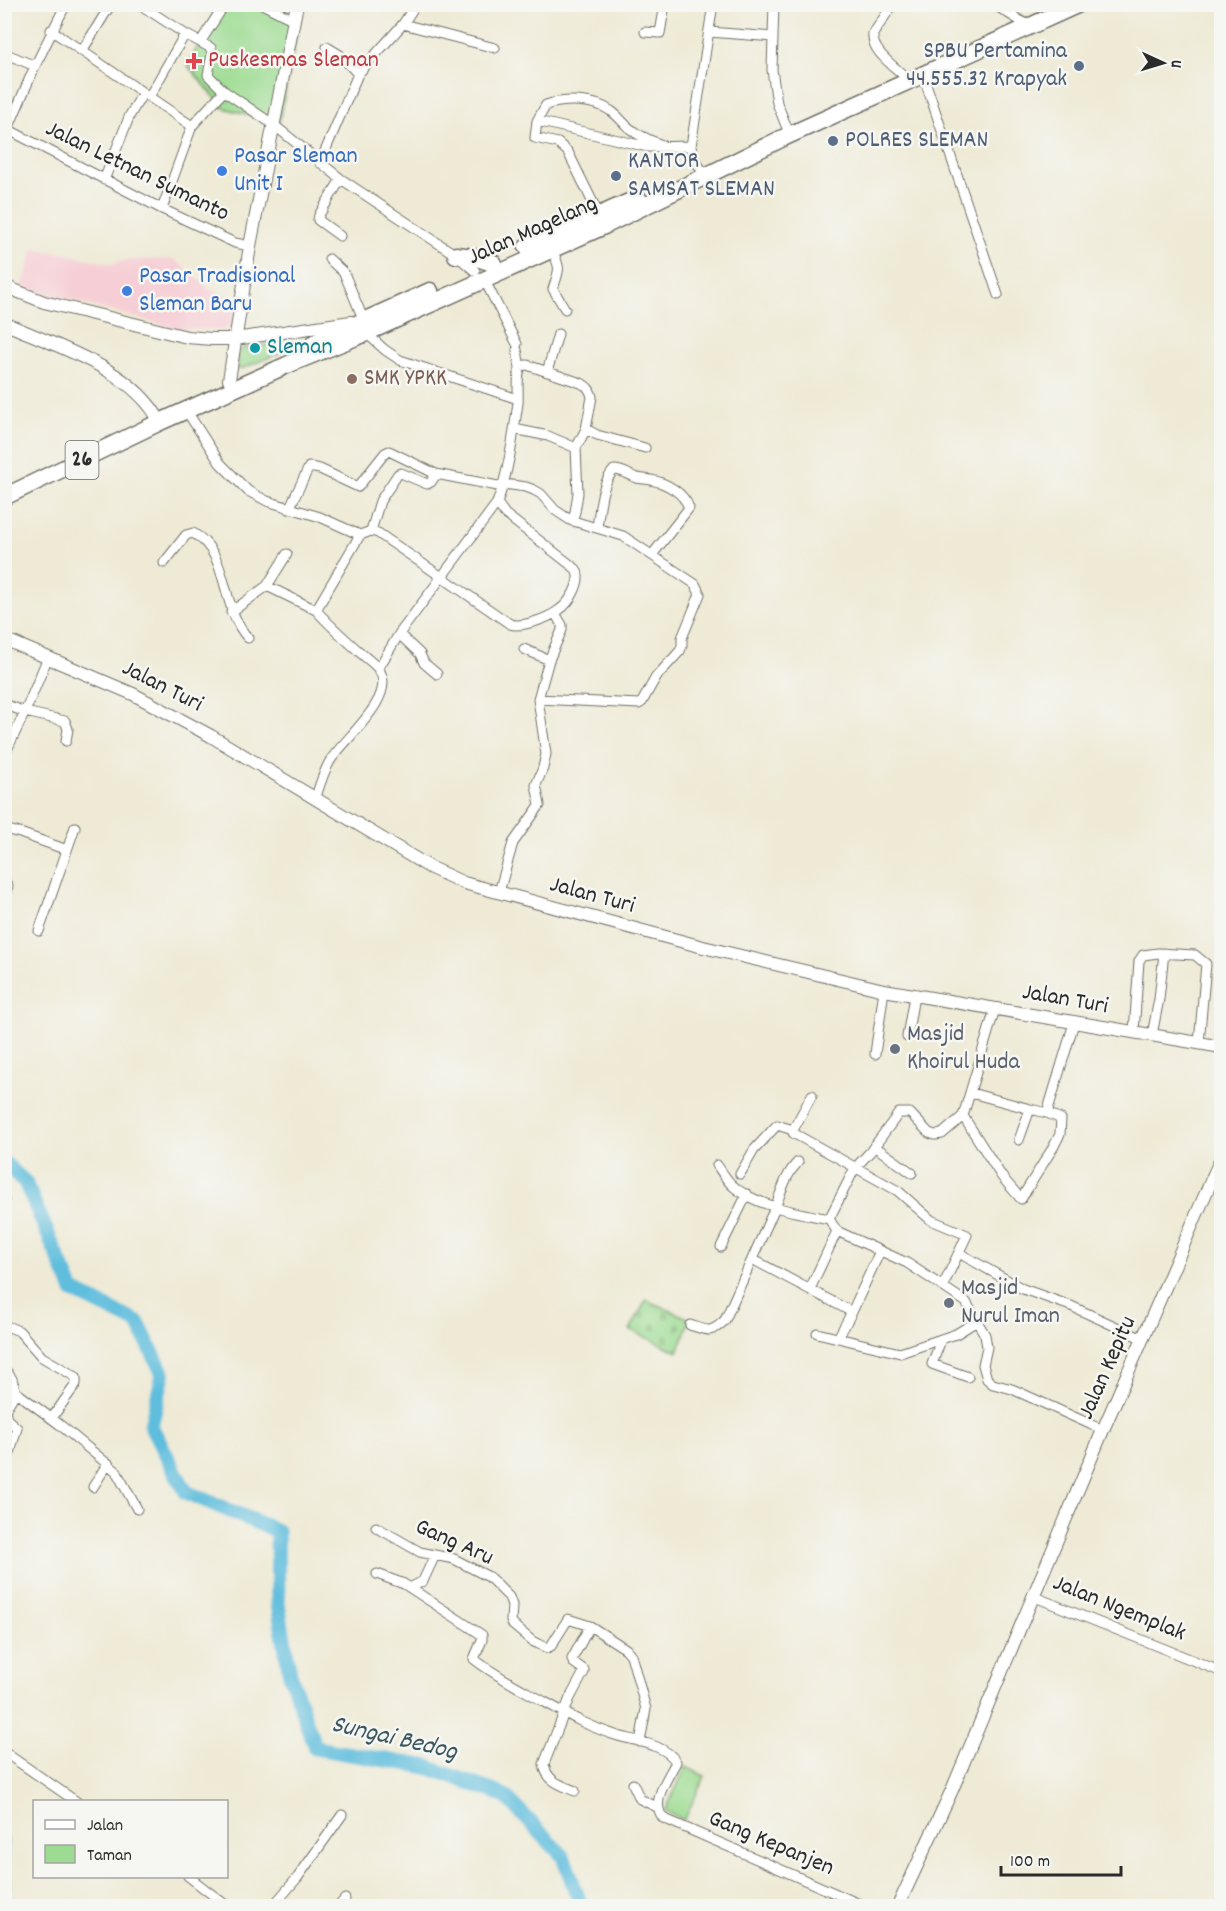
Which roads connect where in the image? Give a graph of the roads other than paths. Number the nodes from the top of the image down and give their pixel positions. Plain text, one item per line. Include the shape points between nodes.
1 (66, 4) edge
2 (111, 4) edge
3 (139, 4) edge
4 (225, 4) edge
5 (262, 4) edge
6 (297, 4) edge
7 (416, 4) edge
8 (665, 4) edge
9 (713, 4) edge
10 (774, 4) edge
11 (893, 4) edge
12 (993, 4) edge
13 (1065, 4) edge
14 (1079, 4) edge
15 (294, 20) junction
16 (1024, 23) junction
17 (403, 24) junction
18 (51, 30) junction
19 (645, 32) dead end
20 (709, 32) junction
21 (186, 34) junction
22 (773, 37) junction
23 (201, 41) junction
24 (327, 47) dead end
25 (495, 48) dead end
26 (82, 51) junction
27 (4, 52) edge
28 (35, 66) junction
29 (358, 74) junction
30 (923, 75) junction
31 (904, 76) junction
32 (224, 91) junction
33 (146, 95) junction
34 (537, 121) junction
35 (274, 125) junction
36 (192, 126) junction
37 (787, 128) junction
38 (7, 134) edge
39 (662, 146) junction
40 (691, 146) junction
41 (320, 163) junction
42 (701, 169) junction
43 (341, 179) junction
44 (104, 180) junction
45 (162, 209) junction
46 (599, 215) junction
47 (340, 236) dead end
48 (250, 246) junction
49 (552, 249) junction
50 (456, 255) junction
51 (328, 259) dead end
52 (493, 263) junction
53 (480, 275) junction
54 (4, 286) edge
55 (998, 295) dead end
56 (565, 309) dead end
57 (4, 323) edge
58 (365, 327) junction
59 (558, 334) dead end
60 (311, 336) junction
61 (235, 339) junction
62 (520, 368) junction
63 (547, 372) junction
64 (229, 380) junction
65 (518, 399) junction
66 (186, 410) junction
67 (158, 418) junction
68 (514, 429) junction
69 (586, 429) junction
70 (576, 448) junction
71 (645, 448) dead end
72 (436, 474) junction
73 (503, 486) junction
74 (4, 488) edge
75 (4, 497) edge
76 (497, 503) junction
77 (289, 509) junction
78 (572, 520) junction
79 (597, 527) junction
80 (371, 531) junction
81 (360, 535) junction
82 (287, 554) dead end
83 (652, 555) junction
84 (164, 563) dead end
85 (441, 578) junction
86 (267, 586) junction
87 (316, 609) junction
88 (231, 612) junction
89 (555, 613) junction
90 (399, 634) junction
91 (248, 638) dead end
92 (4, 639) edge
93 (524, 649) dead end
94 (48, 657) junction
95 (549, 660) junction
96 (378, 669) junction
97 (437, 674) dead end
98 (538, 699) junction
99 (4, 704) edge
100 (25, 712) junction
101 (66, 741) dead end
102 (4, 756) edge
103 (315, 800) junction
104 (75, 827) dead end
105 (5, 829) edge
106 (4, 841) edge
107 (67, 850) junction
108 (4, 880) edge
109 (499, 892) junction
110 (4, 896) edge
111 (39, 931) dead end
112 (1164, 953) junction
113 (884, 990) junction
114 (914, 996) junction
115 (995, 1008) junction
116 (1074, 1023) junction
117 (1134, 1032) junction
118 (1152, 1035) junction
119 (907, 1037) dead end
120 (1199, 1043) junction
121 (1221, 1047) edge
122 (875, 1054) dead end
123 (971, 1093) junction
124 (812, 1095) dead end
125 (1030, 1109) junction
126 (1047, 1113) junction
127 (963, 1116) junction
128 (793, 1130) junction
129 (1019, 1140) dead end
130 (874, 1146) junction
131 (1221, 1156) edge
132 (798, 1162) dead end
133 (717, 1165) dead end
134 (855, 1168) junction
135 (912, 1173) dead end
136 (740, 1174) dead end
137 (1218, 1174) edge
138 (747, 1194) junction
139 (775, 1208) junction
140 (829, 1220) junction
141 (837, 1231) junction
142 (721, 1247) dead end
143 (880, 1251) junction
144 (959, 1253) junction
145 (752, 1259) junction
146 (943, 1286) junction
147 (810, 1289) junction
148 (852, 1312) junction
149 (977, 1321) junction
150 (4, 1325) edge
151 (690, 1325) dead end
152 (817, 1333) dead end
153 (838, 1338) junction
154 (1143, 1339) junction
155 (941, 1340) junction
156 (4, 1368) edge
157 (968, 1377) dead end
158 (16, 1392) junction
159 (52, 1418) junction
160 (1104, 1430) junction
161 (10, 1453) dead end
162 (108, 1463) junction
163 (93, 1487) dead end
164 (137, 1509) dead end
165 (376, 1527) dead end
166 (435, 1555) junction
167 (377, 1574) dead end
168 (410, 1588) junction
169 (1035, 1597) junction
170 (590, 1626) junction
171 (1221, 1672) edge
172 (563, 1714) junction
173 (640, 1742) junction
174 (4, 1752) edge
175 (633, 1784) dead end
176 (575, 1791) dead end
177 (74, 1800) edge
178 (657, 1807) junction
179 (342, 1815) dead end
180 (191, 1878) edge
181 (227, 1906) edge
182 (273, 1906) edge
183 (864, 1906) edge
184 (898, 1906) edge

1 - 18 street
2 - 26 street
3 - 21 street
4 - 23 street
5 - 15 street
6 - 15 main road
7 - 17 street
8 - 19 street via 660,33
9 - 20 street
10 - 22 street
11 - 31 street via 873,40
12 - 16 street
13 - 16 highway, Jalan Magelang / 26
14 - 30 highway, Jalan Magelang / 26
15 - 35 main road
16 - 31 highway, Jalan Magelang / 26
17 - 25 street
17 - 29 street
18 - 26 street
18 - 28 street
20 - 22 street
20 - 40 street
21 - 23 street
21 - 33 street
22 - 37 street via 774,86
23 - 32 street via 212,51 209,78
24 - 29 street
26 - 33 street
27 - 28 street
28 - 38 street
29 - 41 street
30 - 49 highway, Jalan Magelang / 26
30 - 55 street
31 - 37 highway, Jalan Magelang / 26
32 - 35 street
32 - 36 street
33 - 36 street
33 - 44 street via 130,115
34 - 39 street via 648,147
34 - 39 street via 546,105 593,104
34 - 46 street via 535,138 558,144 568,152
35 - 41 street
35 - 48 main road
36 - 45 street
37 - 42 highway, Jalan Magelang / 26
38 - 44 street, Jalan Letnan Sumanto
39 - 40 street
40 - 42 street
41 - 43 street
42 - 46 highway, Jalan Magelang / 26
43 - 47 street via 318,220
43 - 50 street
44 - 45 street, Jalan Letnan Sumanto
45 - 48 street, Jalan Letnan Sumanto via 235,243
46 - 52 highway, Jalan Magelang / 26
48 - 61 main road
49 - 53 highway, Jalan Magelang / 26
49 - 56 street via 560,274 553,289
50 - 52 highway
50 - 53 street
51 - 58 street via 344,273
52 - 53 highway, Jalan Magelang / 26
53 - 58 highway, Jalan Magelang / 26
53 - 62 street via 517,347
54 - 61 main road via 44,302 187,337
57 - 67 main road via 112,373 141,395
58 - 60 highway, Jalan Magelang / 26
58 - 65 street via 385,350 400,360
58 - 66 highway, Jalan Magelang / 26
59 - 63 street
60 - 61 main road
60 - 64 highway, Jalan Magelang / 26
61 - 64 main road
62 - 63 street via 527,365
62 - 65 street
63 - 69 street via 588,387 592,397
64 - 67 highway, Jalan Magelang / 26
65 - 68 street
66 - 67 highway, Jalan Magelang / 26
66 - 77 street via 220,463 248,491
67 - 74 highway, Jalan Magelang / 26
67 - 75 highway, Jalan Magelang / 26
68 - 70 street via 548,436
68 - 73 street
69 - 70 street
69 - 71 street
70 - 78 street via 578,493
72 - 73 street
72 - 77 street via 389,451 358,487 309,467
72 - 80 street via 426,484 398,474 381,501
73 - 76 street
73 - 78 street via 534,490
76 - 85 street
76 - 89 street via 579,575 565,605
77 - 81 street via 320,517
78 - 79 street
79 - 83 street via 623,536
79 - 83 street via 603,494 614,470 675,491 689,508
80 - 81 street
80 - 85 street
81 - 87 street
82 - 86 street
83 - 98 street via 695,584 700,594 680,651 656,676 642,702
84 - 88 street via 186,535 193,533 204,539 217,562
85 - 89 street via 514,626
85 - 90 street
86 - 87 street
86 - 88 street
87 - 96 street
88 - 91 street
89 - 95 street via 562,627
90 - 96 street
90 - 97 street
92 - 94 main road, Jalan Turi
93 - 95 street
94 - 100 street
94 - 103 main road, Jalan Turi via 133,694
95 - 98 street
96 - 103 street via 383,684 376,707 329,763
98 - 109 street via 546,754 536,785 540,803 513,843
99 - 100 street
100 - 101 street via 65,722
100 - 102 street
103 - 109 main road, Jalan Turi via 431,868 464,883
104 - 107 street
105 - 106 street
105 - 107 street
107 - 111 street
108 - 110 street via 8,886
109 - 113 main road, Jalan Turi
112 - 117 street via 1148,953 1139,961
112 - 118 street
112 - 120 street via 1195,955 1206,964
113 - 114 main road, Jalan Turi
113 - 122 street
114 - 115 main road, Jalan Turi
114 - 119 street
115 - 116 main road, Jalan Turi
115 - 123 street
116 - 117 main road, Jalan Turi
116 - 126 street
117 - 118 main road, Jalan Turi
118 - 120 main road, Jalan Turi
120 - 121 main road, Jalan Turi
123 - 125 street
123 - 127 street
124 - 128 street
125 - 126 street
125 - 129 street
126 - 127 street via 1061,1119 1060,1134 1021,1199
127 - 130 street via 942,1134 935,1135 910,1113 899,1113
128 - 134 street
128 - 136 street via 777,1125 754,1150
130 - 134 street
130 - 135 street
131 - 137 main road, Jalan Kepitu
132 - 139 street via 782,1187
133 - 138 street via 731,1185
134 - 140 street
134 - 144 street via 903,1194 931,1220 967,1235
137 - 154 main road, Jalan Kepitu
138 - 139 street
138 - 142 street
139 - 140 street
139 - 145 street
140 - 141 street
141 - 143 street
141 - 147 street
143 - 146 street via 908,1263
143 - 148 street
144 - 146 street
144 - 154 street via 1023,1289
145 - 147 street
145 - 151 street via 725,1320 716,1329 706,1331
146 - 149 street via 966,1302
147 - 148 street
148 - 153 street
149 - 155 street
149 - 160 street via 985,1335 983,1365 987,1379
150 - 159 street via 19,1332 42,1357 76,1377 76,1384
152 - 153 street
153 - 155 street via 900,1353
154 - 160 main road, Jalan Kepitu
155 - 157 street via 932,1364
156 - 158 street
158 - 159 street
158 - 161 street via 5,1410 7,1419 17,1428
159 - 162 street
160 - 169 main road, Jalan Kepitu
162 - 163 street
162 - 164 street
165 - 166 street, Gang Aru via 420,1552
166 - 168 street via 423,1581
166 - 170 street, Gang Aru via 454,1559 489,1577 509,1597 513,1625 532,1641 548,1648 568,1619
167 - 168 street
168 - 172 street via 482,1635 474,1659
169 - 171 street, Jalan Ngemplak
169 - 184 main road, Jalan Kepitu
170 - 172 street via 573,1659 584,1672
170 - 173 street via 631,1655 646,1709
172 - 173 street
172 - 176 street via 544,1764 545,1773
173 - 178 street via 669,1753 676,1761
174 - 177 street
175 - 178 street via 640,1798
178 - 183 street, Gang Kepanjen via 663,1818
179 - 182 street
180 - 181 street

